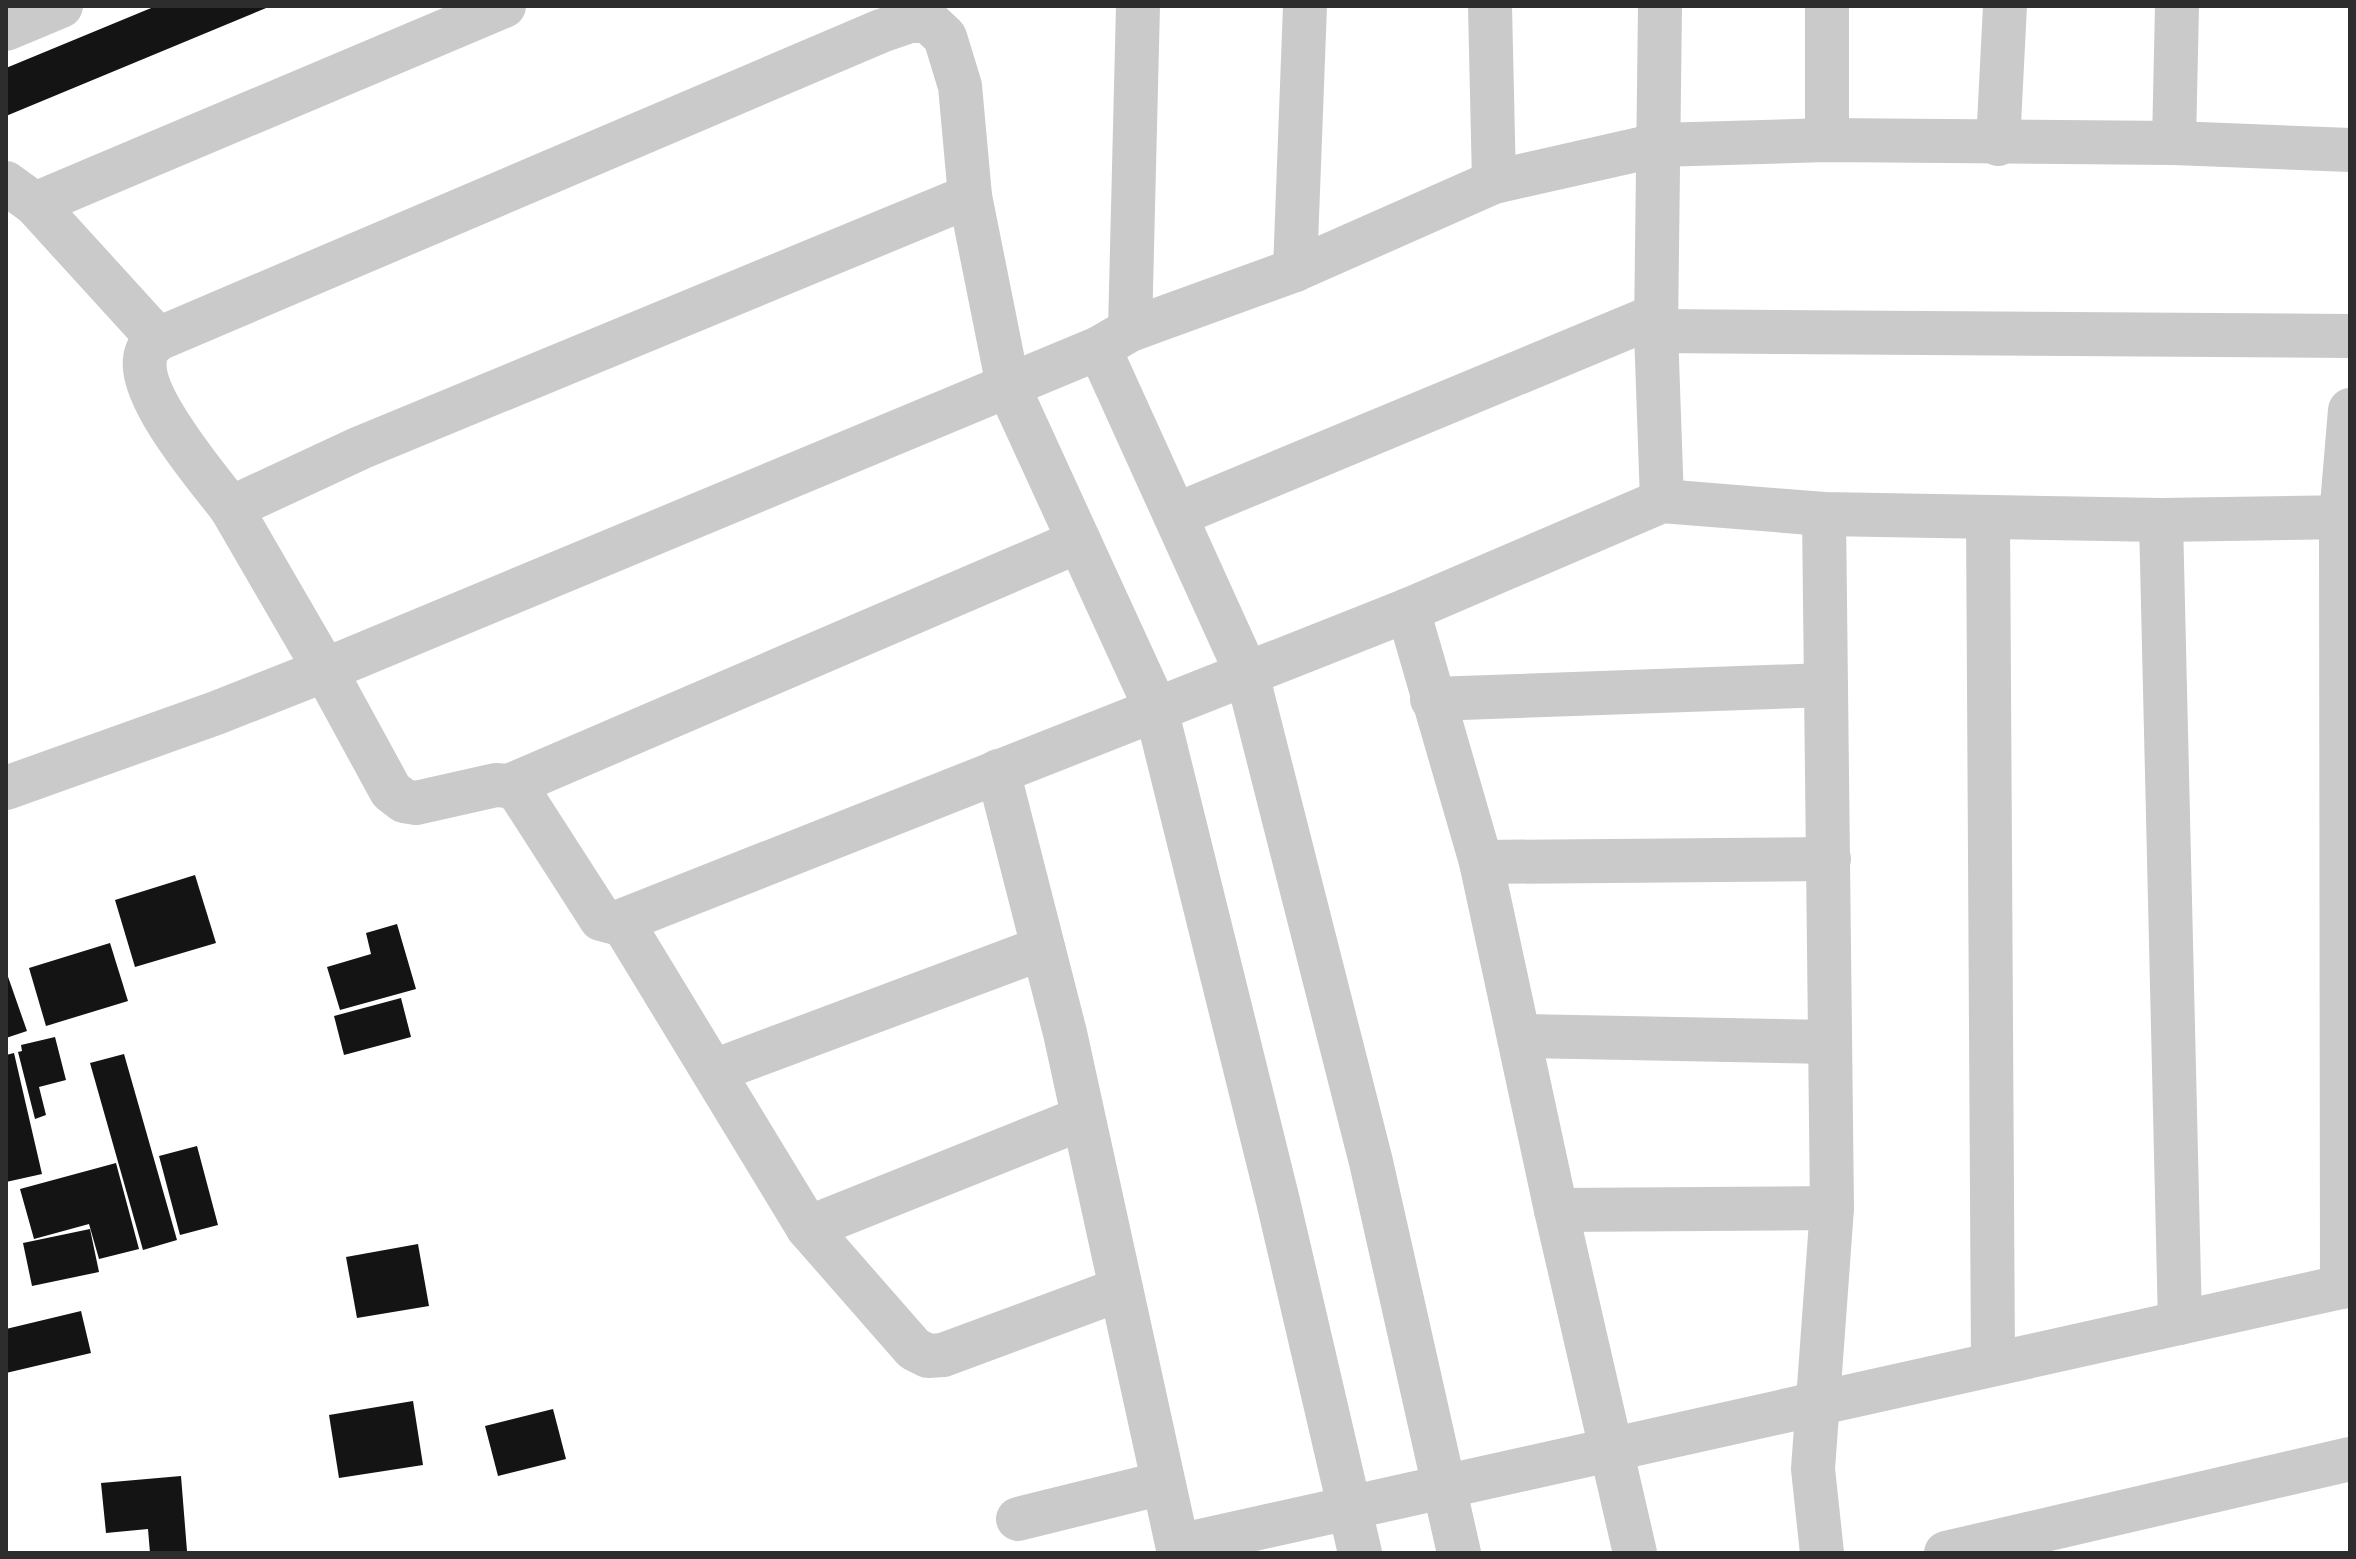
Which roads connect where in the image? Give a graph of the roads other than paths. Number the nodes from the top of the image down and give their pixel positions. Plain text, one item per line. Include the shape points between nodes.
1 (61, 6) edge
2 (504, 6) edge
3 (1138, 6) edge
4 (1305, 6) edge
5 (1490, 6) edge
6 (1660, 6) edge
7 (1827, 6) edge
8 (2005, 6) edge
9 (2177, 6) edge
10 (930, 13) edge
11 (6, 29) edge
12 (1827, 140) junction
13 (2174, 143) junction
14 (1998, 144) junction
15 (1658, 145) junction
16 (2350, 150) edge
17 (1494, 182) junction
18 (20, 194) edge
19 (970, 196) junction
20 (1295, 270) junction
21 (1657, 323) junction
22 (2350, 336) edge
23 (158, 339) junction
24 (1105, 344) junction
25 (1014, 383) junction
26 (2350, 410) edge
27 (1662, 501) junction
28 (231, 508) junction
29 (1824, 514) junction
30 (1176, 515) junction
31 (1988, 517) junction
32 (2346, 517) edge
33 (2161, 520) junction
34 (1079, 541) junction
35 (1408, 610) junction
36 (325, 670) junction
37 (1241, 676) junction
38 (1826, 685) junction
39 (1432, 699) junction
40 (1161, 707) junction
41 (998, 771) junction
42 (509, 786) junction
43 (6, 788) edge
44 (1829, 859) junction
45 (1481, 862) junction
46 (622, 922) junction
47 (1043, 948) junction
48 (1519, 1036) junction
49 (1830, 1042) junction
50 (714, 1071) junction
51 (1083, 1118) junction
52 (1832, 1208) junction
53 (1556, 1210) junction
54 (808, 1228) junction
55 (2346, 1286) edge
56 (1121, 1289) junction
57 (2180, 1323) junction
58 (1993, 1364) junction
59 (1818, 1404) junction
60 (1612, 1450) junction
61 (2350, 1459) edge
62 (1163, 1483) junction
63 (1441, 1488) junction
64 (1356, 1507) junction
65 (1018, 1519) dead end
66 (1178, 1550) edge
67 (1360, 1553) edge
68 (1459, 1553) edge
69 (1635, 1553) edge
70 (1822, 1553) edge
71 (1946, 1553) edge

1 - 11 street
2 - 18 street
3 - 24 street
4 - 20 street
5 - 17 street
6 - 15 street
7 - 12 street
8 - 14 street
9 - 13 street
10 - 19 street via 945,37 960,86
10 - 23 street
12 - 14 street
12 - 15 street
13 - 14 street
13 - 16 street
15 - 17 street
15 - 21 street
17 - 20 street
18 - 23 street
19 - 25 street
19 - 28 street via 360,448
20 - 24 street
21 - 22 street
21 - 27 street
21 - 30 street
23 - 28 street via 144,362 152,393
24 - 25 street
24 - 30 street
25 - 34 street
25 - 36 street
26 - 32 street
27 - 29 street
27 - 35 street
28 - 36 street
29 - 31 street
29 - 38 street
30 - 37 street
31 - 33 street
31 - 58 street
32 - 33 street
32 - 55 street
33 - 57 street
34 - 40 street
34 - 42 street
35 - 37 street
35 - 39 street
36 - 42 street via 391,791 404,801
36 - 43 street
37 - 40 street
37 - 63 street via 1371,1162
38 - 39 street
38 - 44 street
39 - 45 street
40 - 41 street
40 - 64 street
41 - 46 street
41 - 47 street
42 - 46 street via 520,793 601,919
44 - 45 street
44 - 49 street
45 - 48 street
46 - 50 street
47 - 50 street
47 - 51 street
48 - 49 street
48 - 53 street
49 - 52 street
50 - 54 street
51 - 54 street
51 - 56 street
52 - 53 street
52 - 59 street
53 - 60 street
54 - 56 street via 914,1349 928,1356
55 - 57 street
56 - 62 street
57 - 58 street
58 - 59 street
59 - 60 street
59 - 70 street via 1813,1469
60 - 63 street
60 - 69 street
61 - 71 street
62 - 65 street
62 - 66 street
63 - 64 street
63 - 68 street
64 - 66 street
64 - 67 street

